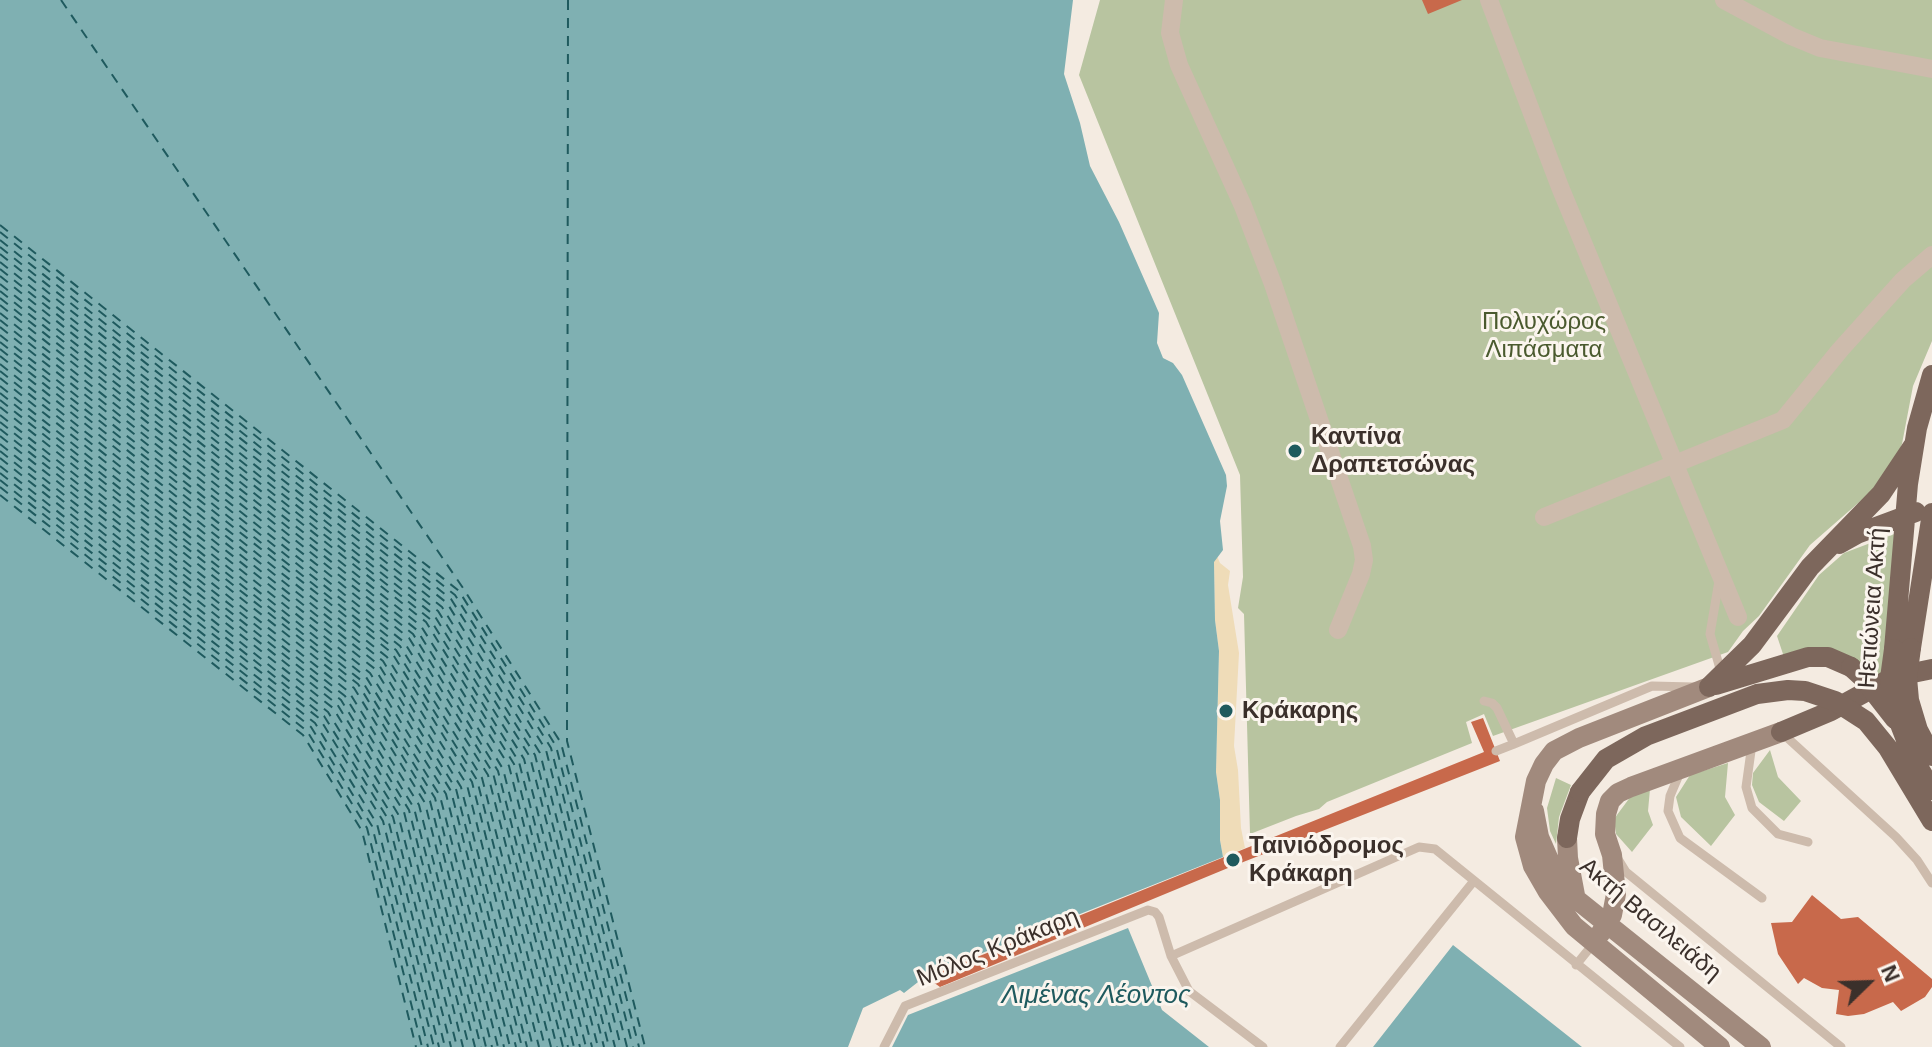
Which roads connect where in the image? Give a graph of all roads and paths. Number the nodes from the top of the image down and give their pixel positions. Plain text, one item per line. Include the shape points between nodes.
1 (1174, 0) edge
2 (1724, 0) edge
3 (1494, 5) edge
4 (1932, 69) edge
5 (1932, 255) edge
6 (1932, 375) edge
7 (1913, 446) junction
8 (1673, 464) junction
9 (1932, 505) edge
10 (1932, 513) edge
11 (1905, 516) junction
12 (1544, 517) dead end
13 (1822, 554) junction
14 (1720, 574) junction
15 (1932, 607) edge
16 (1738, 617) dead end
17 (1338, 630) dead end
18 (1907, 642) junction
19 (1932, 669) edge
20 (1715, 681) junction
21 (1484, 701) dead end
22 (1899, 724) junction
23 (1781, 732) junction
24 (1514, 744) junction
25 (1752, 744) junction
26 (1496, 751) dead end
27 (1932, 756) edge
28 (1681, 770) junction
29 (1932, 790) edge
30 (1532, 804) junction
31 (1932, 821) edge
32 (1567, 838) joint
33 (1808, 842) dead end
34 (1609, 843) junction
35 (1473, 882) junction
36 (1932, 883) edge
37 (1762, 898) dead end
38 (1576, 899) junction
39 (1608, 924) junction
40 (1593, 944) junction
41 (1171, 956) junction
42 (1576, 965) junction
43 (884, 1047) edge
44 (1263, 1047) edge
45 (1340, 1047) edge
46 (1680, 1047) edge
47 (1720, 1047) edge
48 (1761, 1047) edge
49 (1841, 1047) edge

1 - 17 street via 1170,33 1179,65 1273,284 1362,546 1361,574
2 - 4 street via 1820,48
3 - 8 street via 1560,187
5 - 8 street via 1850,338 1783,420
6 - 7 main road
7 - 11 main road, Ηετιώνεια Ακτή
7 - 13 main road via 1881,494
8 - 12 street
8 - 14 street
9 - 11 main road
10 - 18 main road, Ηετιώνεια Ακτή
11 - 13 main road
11 - 18 main road, Ηετιώνεια Ακτή
13 - 20 main road via 1763,631
14 - 16 street
14 - 20 lane via 1710,634
15 - 18 main road
18 - 22 main road, Ηετιώνεια Ακτή, bridge via 1890,678
18 - 27 main road, Ηετιώνεια Ακτή, bridge via 1909,700
19 - 23 main road via 1884,682
20 - 22 main road, bridge via 1808,657 1828,657 1851,667
20 - 24 lane via 1652,686
20 - 30 street via 1562,745 1538,774
21 - 24 lane via 1497,708
22 - 29 main road, Ηετιώνεια Ακτή, bridge
23 - 25 street
23 - 36 lane via 1896,837
24 - 26 lane
25 - 28 street
25 - 33 lane via 1746,787 1752,808 1778,834
28 - 34 street via 1618,793 1610,801 1605,834
28 - 37 lane via 1668,811 1680,838
30 - 38 street, Ακτή Βασιλειάδη via 1549,860
30 - 40 street, Ακτή Βασιλειάδη via 1525,837 1529,858 1562,913
31 - 32 main road, bridge via 1866,721 1835,701 1788,690 1757,694 1646,736 1606,759 1580,792
32 - 38 street
34 - 39 street via 1616,894
34 - 49 lane via 1626,872
35 - 41 lane via 1448,857 1419,847
35 - 42 lane
35 - 45 lane
38 - 39 street, Ακτή Βασιλειάδη
39 - 40 street
39 - 48 street, Ακτή Βασιλειάδη
40 - 42 lane
40 - 47 street, Ακτή Βασιλειάδη
41 - 43 lane, Μόλος Κράκαρη via 1159,917 1148,910 905,1006
41 - 44 lane via 1189,991
42 - 46 lane

